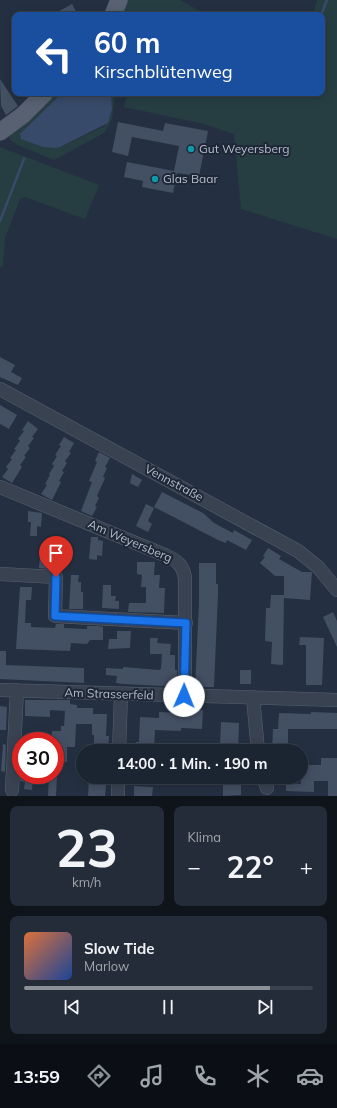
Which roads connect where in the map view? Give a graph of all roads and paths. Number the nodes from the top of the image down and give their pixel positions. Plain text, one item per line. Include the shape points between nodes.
1 (119, 0) edge
2 (115, 12) edge
3 (42, 96) edge
4 (0, 132) edge
5 (0, 389) edge
6 (0, 487) edge
7 (0, 574) edge
8 (337, 590) edge
9 (186, 623) junction
10 (0, 690) edge
11 (17, 690) junction
12 (121, 694) junction
13 (184, 696) junction
14 (253, 697) junction
15 (337, 700) edge
16 (119, 744) edge
17 (257, 744) edge
18 (118, 784) edge
19 (12, 790) dead end
20 (118, 796) edge

1 - 2 main road
3 - 4 main road via 23,115
5 - 8 street, Vennstraße via 298,551 318,568
6 - 9 street, Am Weyersberg via 174,559 184,570
7 - 9 street via 56,577 55,616
9 - 13 street, Am Weyersberg
10 - 11 street, Am Strasserfeld
11 - 12 street, Am Strasserfeld
11 - 19 street
12 - 13 street, Am Strasserfeld
12 - 16 street
13 - 14 street, Am Strasserfeld
14 - 15 street, Am Strasserfeld
14 - 17 street
18 - 20 street

